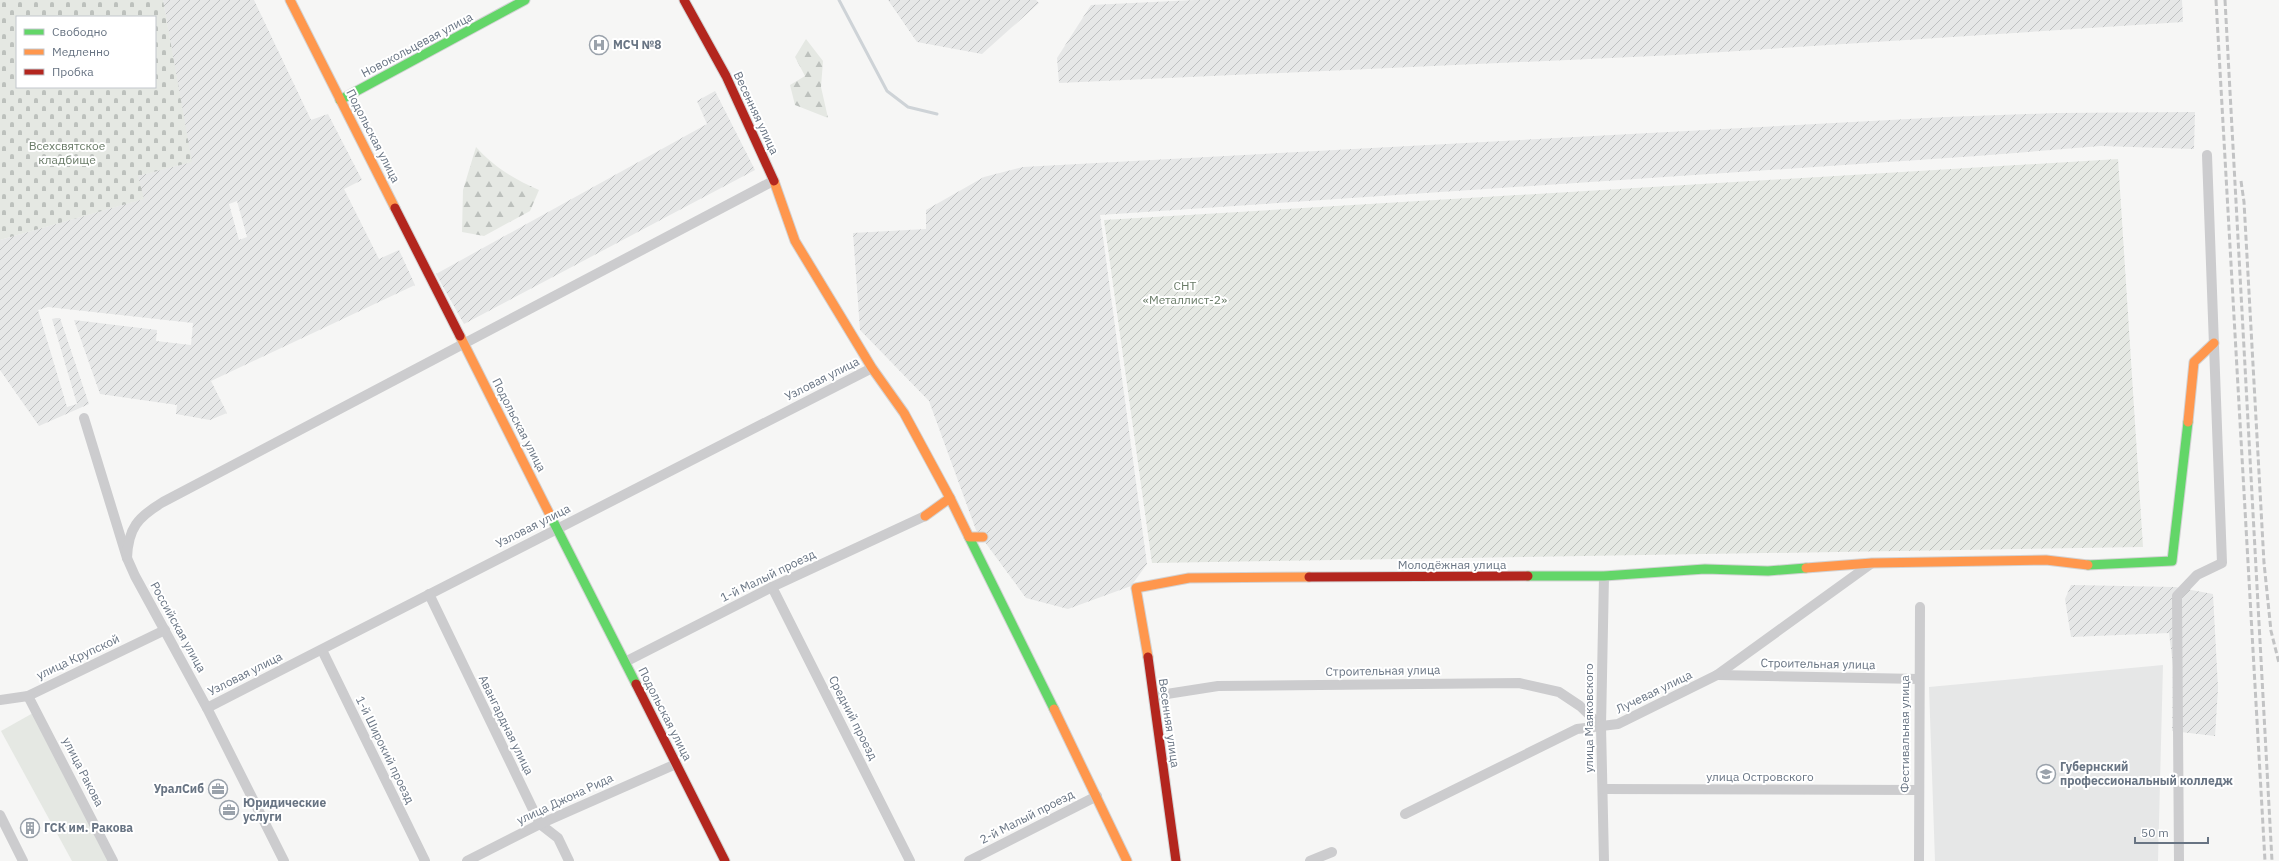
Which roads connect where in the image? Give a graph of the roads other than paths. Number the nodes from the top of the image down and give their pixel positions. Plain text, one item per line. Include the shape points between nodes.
1 (290, 0) edge
2 (525, 0) edge
3 (684, 0) edge
4 (340, 100) junction
5 (2207, 155) dead end
6 (773, 181) junction
7 (465, 343) junction
8 (2214, 343) junction
9 (872, 368) junction
10 (84, 418) dead end
11 (950, 498) junction
12 (925, 516) joint
13 (558, 528) junction
14 (983, 537) dead end
15 (969, 538) junction
16 (127, 558) junction
17 (1872, 563) junction
18 (1604, 576) junction
19 (772, 587) junction
20 (1136, 588) joint
21 (429, 594) junction
22 (1920, 608) dead end
23 (165, 630) junction
24 (322, 650) junction
25 (625, 662) junction
26 (1717, 675) junction
27 (1918, 679) junction
28 (28, 696) junction
29 (1154, 696) junction
30 (0, 700) edge
31 (207, 708) junction
32 (1601, 726) junction
33 (676, 764) junction
34 (1603, 789) junction
35 (1918, 790) junction
36 (1097, 796) junction
37 (1405, 814) dead end
38 (0, 816) edge
39 (540, 824) junction
40 (1332, 852) dead end
41 (24, 861) edge
42 (113, 861) edge
43 (284, 861) edge
44 (424, 861) edge
45 (467, 861) edge
46 (569, 861) edge
47 (725, 861) edge
48 (910, 861) edge
49 (969, 861) edge
50 (1127, 861) edge
51 (1176, 861) edge
52 (1310, 861) edge
53 (1604, 861) edge
54 (1919, 861) edge
55 (2179, 861) edge

1 - 4 street, Подольская улица
2 - 4 street, Новокольцевая улица
3 - 6 street, Весенняя улица via 726,76
4 - 7 street, Подольская улица
5 - 8 street
6 - 7 street
6 - 9 street, Весенняя улица via 794,241
7 - 13 street, Подольская улица
7 - 16 street via 150,510 132,529 128,538
8 - 17 street, Молодёжная улица via 2194,362 2172,560 2085,565 2046,560
8 - 55 street via 2222,563 2197,576 2177,596
9 - 11 street, Весенняя улица via 904,413
9 - 13 street, Узловая улица
10 - 16 street, Российская улица
11 - 12 street
11 - 15 street, Весенняя улица
12 - 19 street, 1-й Малый проезд
13 - 21 street, Узловая улица
13 - 25 street, Подольская улица
14 - 15 street
15 - 36 street, Весенняя улица
16 - 23 street, Российская улица
17 - 18 street, Молодёжная улица via 1768,571 1705,569
17 - 26 street, Лучевая улица
18 - 20 street, Молодёжная улица via 1190,578
18 - 32 street, улица Маяковского
19 - 25 street, 1-й Малый проезд
19 - 48 street, Средний проезд
20 - 29 street, Весенняя улица
21 - 24 street, Узловая улица
21 - 39 street, Авангардная улица
22 - 27 street, Фестивальная улица
23 - 28 street, улица Крупской
23 - 31 street, Российская улица
24 - 31 street, Узловая улица
24 - 44 street, 1-й Широкий проезд
25 - 33 street, Подольская улица
26 - 27 street, Строительная улица
26 - 32 street, Лучевая улица via 1618,724
27 - 35 street, Фестивальная улица
28 - 30 street, улица Крупской
28 - 42 street, улица Ракова
29 - 32 street, Строительная улица via 1218,686 1519,683 1559,692 1580,706
29 - 51 street, Весенняя улица
31 - 43 street, Российская улица
32 - 34 street, улица Маяковского
32 - 37 street, Лучевая улица via 1578,729
33 - 39 street, улица Джона Рида
33 - 47 street, Подольская улица
34 - 35 street, улица Островского
34 - 53 street, улица Маяковского
35 - 54 street, Фестивальная улица
36 - 49 street, 2-й Малый проезд
36 - 50 street, Весенняя улица
38 - 41 street
39 - 45 street, улица Джона Рида
39 - 46 street, Авангардная улица via 558,838
40 - 52 street

